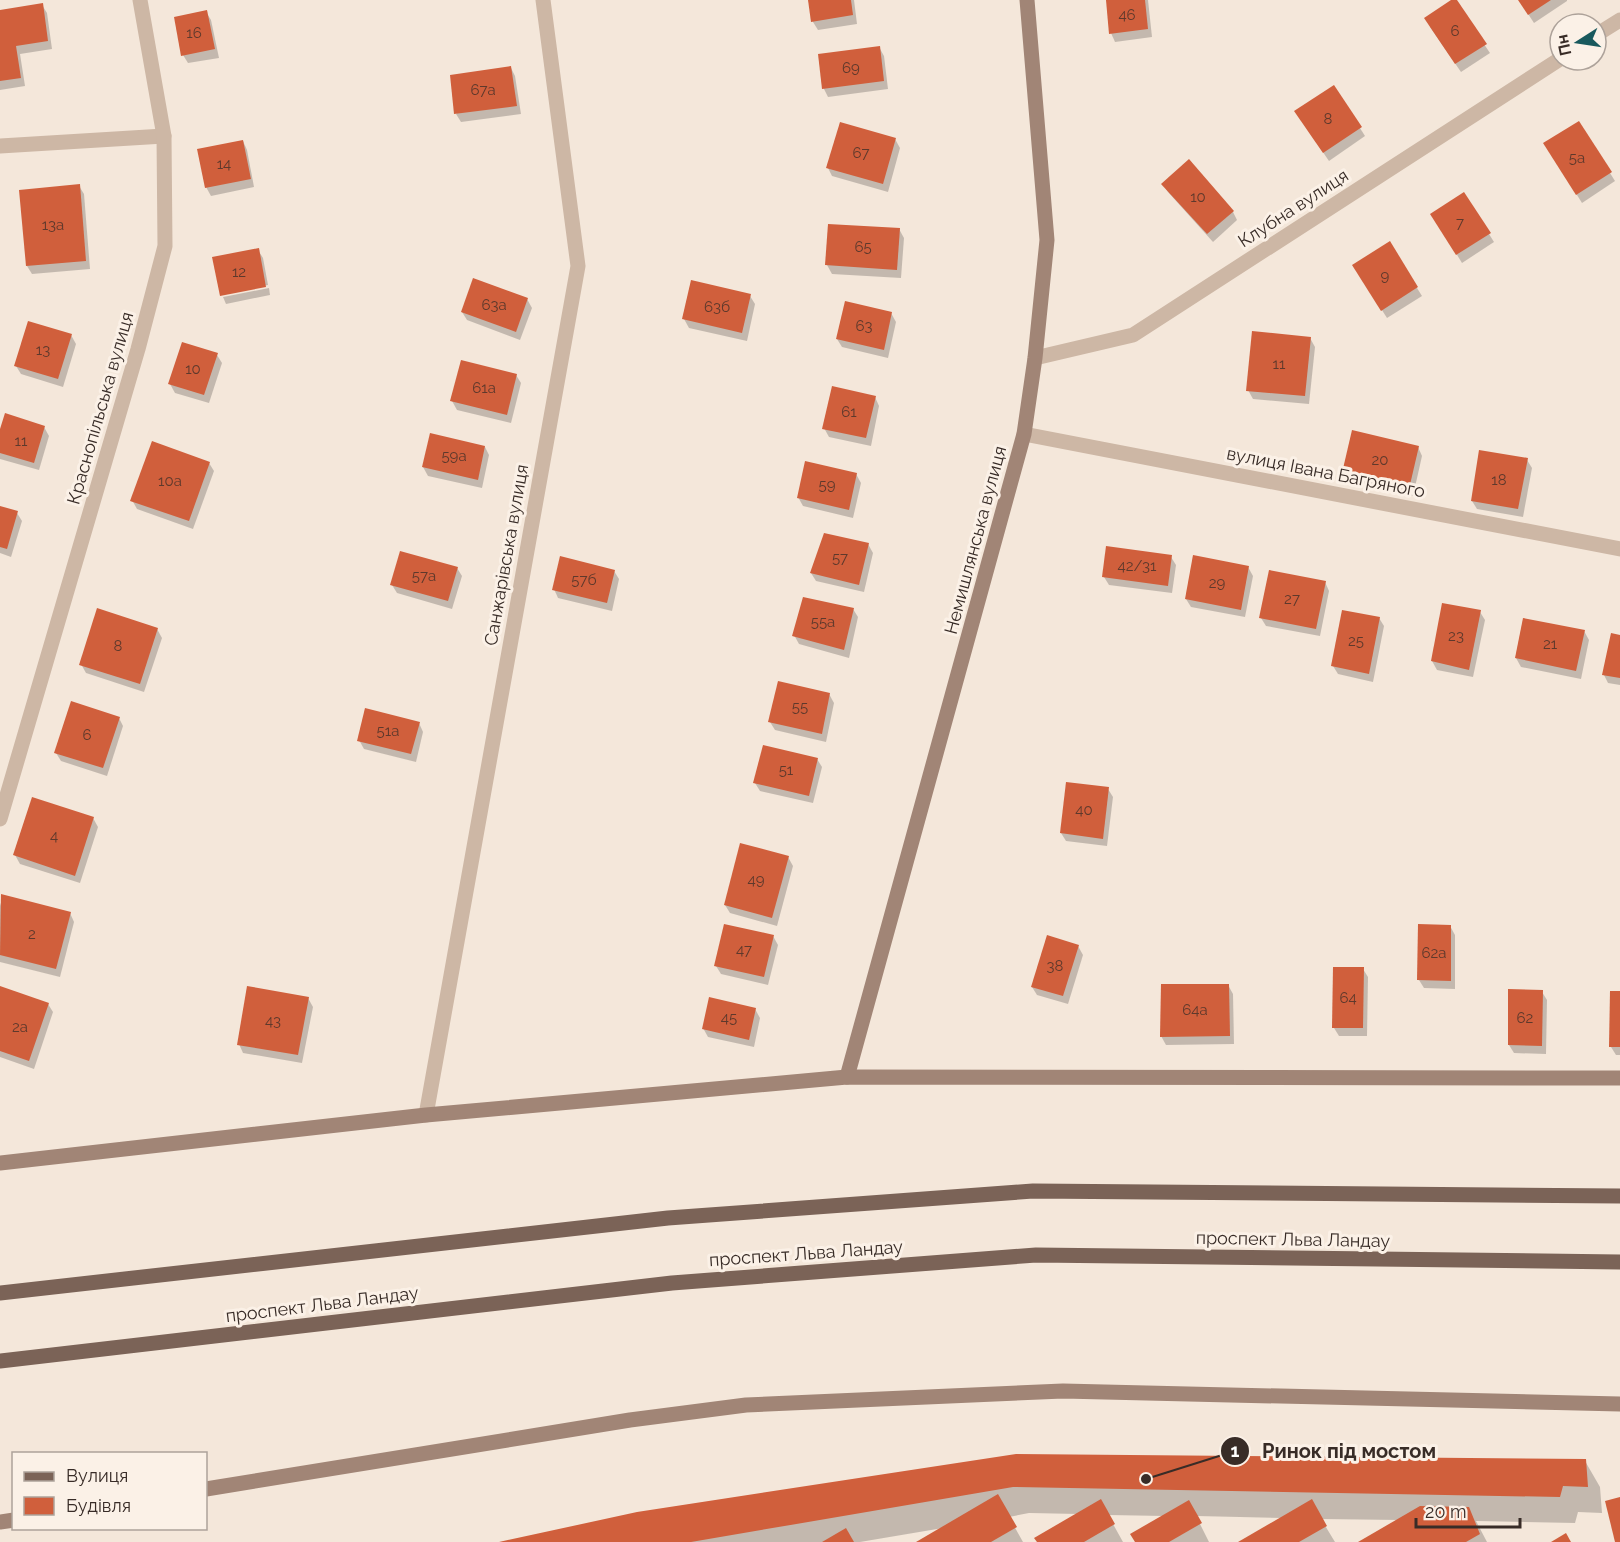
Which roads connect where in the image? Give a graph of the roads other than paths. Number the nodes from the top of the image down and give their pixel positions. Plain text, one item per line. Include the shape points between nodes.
1 (140, 0) edge
2 (543, 0) edge
3 (1027, 0) edge
4 (1548, 67) edge
5 (164, 136) junction
6 (0, 146) edge
7 (1035, 358) junction
8 (1024, 434) junction
9 (1620, 549) edge
10 (0, 819) edge
11 (847, 1077) junction
12 (1620, 1078) edge
13 (426, 1115) junction
14 (0, 1162) edge
15 (1620, 1196) edge
16 (1620, 1262) edge
17 (0, 1293) edge
18 (0, 1361) edge
19 (1620, 1404) edge
20 (207, 1489) edge

1 - 5 street, Краснопільська вулиця
2 - 13 street, Санжарівська вулиця via 578,267
3 - 7 street, Немишлянська вулиця via 1047,240
4 - 7 street, Клубна вулиця via 1133,335
5 - 6 street
5 - 10 street, Краснопільська вулиця via 165,246
7 - 8 street, Немишлянська вулиця
8 - 9 street, вулиця Івана Багряного
8 - 11 street, Немишлянська вулиця
11 - 12 street
11 - 13 street
13 - 14 street
15 - 17 main road via 1033,1191 668,1218
16 - 18 main road, проспект Льва Ландау via 1036,1255 672,1283
19 - 20 street via 1064,1391 746,1405 630,1420

